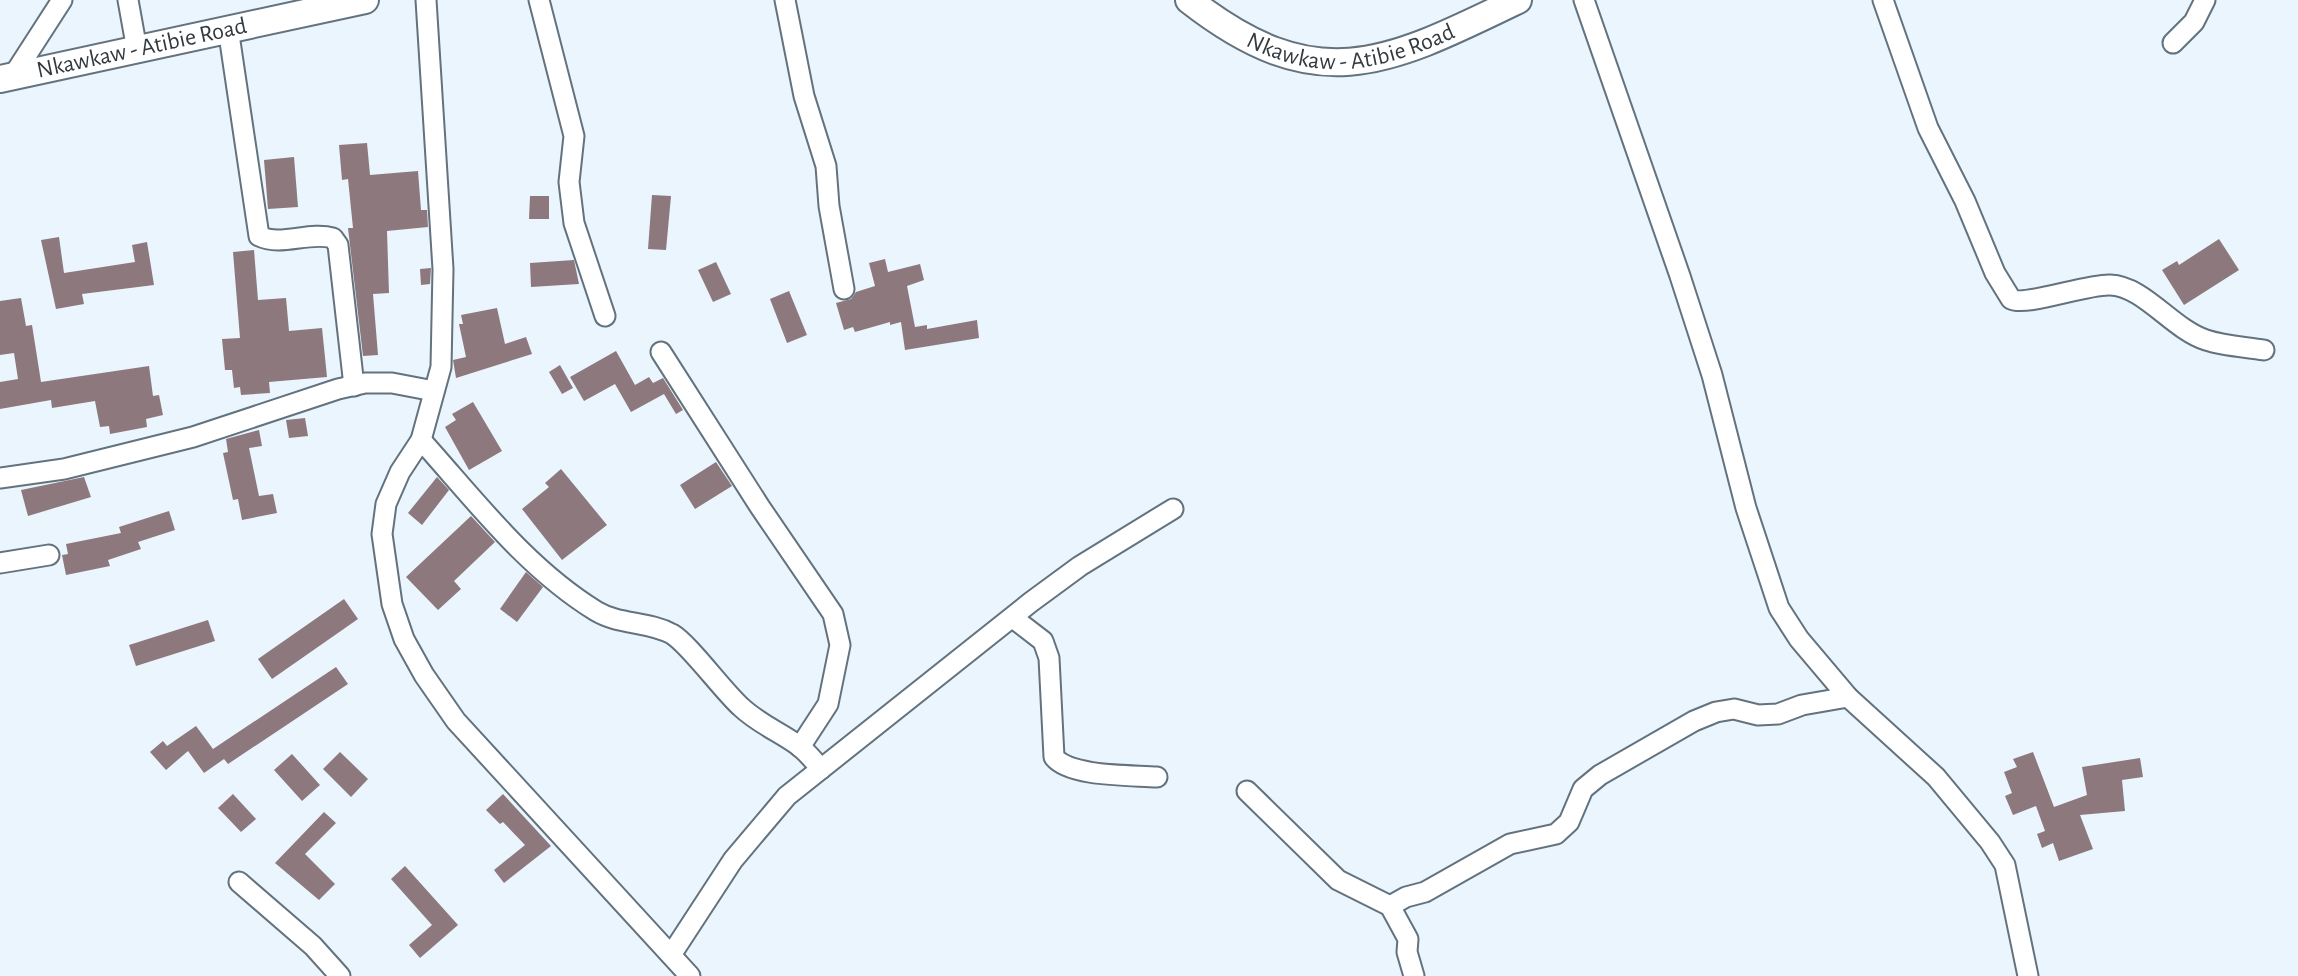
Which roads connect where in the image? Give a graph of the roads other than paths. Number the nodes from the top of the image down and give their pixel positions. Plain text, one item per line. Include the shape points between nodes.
1 (62, 0) edge
2 (128, 0) edge
3 (365, 0) edge
4 (426, 0) edge
5 (540, 0) edge
6 (785, 0) edge
7 (1189, 0) edge
8 (1518, 0) edge
9 (1584, 0) edge
10 (1884, 0) edge
11 (2205, 0) edge
12 (229, 28) junction
13 (2173, 43) dead end
14 (138, 50) junction
15 (6, 77) edge
16 (844, 289) dead end
17 (605, 316) dead end
18 (2264, 350) dead end
19 (661, 352) dead end
20 (354, 386) junction
21 (435, 391) junction
22 (421, 440) junction
23 (0, 478) edge
24 (1173, 509) dead end
25 (49, 555) dead end
26 (0, 563) edge
27 (1013, 618) junction
28 (1848, 697) junction
29 (800, 747) junction
30 (821, 769) junction
31 (1157, 777) dead end
32 (1247, 791) dead end
33 (239, 882) dead end
34 (1390, 906) junction
35 (671, 955) junction
36 (340, 976) edge
37 (690, 976) edge
38 (1414, 976) edge
39 (2028, 976) edge

1 - 15 street
2 - 14 street
3 - 12 main road, Nkawkaw - Atibie Road
4 - 21 street via 443,269 441,367
5 - 17 street via 574,136 569,182 575,223
6 - 16 street via 804,96 826,166
7 - 8 main road, Nkawkaw - Atibie Road via 1261,47 1350,64 1381,59 1418,45
9 - 28 street via 1684,288 1770,586 1799,639
10 - 18 street via 1924,119 2011,299 2026,302 2063,290 2112,285 2130,289 2163,316 2206,340
11 - 13 street via 2194,22
12 - 14 main road, Nkawkaw - Atibie Road
12 - 20 street via 259,236 267,241 323,235 338,245
14 - 15 main road, Nkawkaw - Atibie Road
19 - 29 street via 833,614 841,646 828,704
20 - 21 street via 392,383
20 - 23 street via 193,437 64,469
21 - 22 street
22 - 29 street via 546,574 613,620 674,635 741,707
22 - 35 street via 386,504 382,534 393,604 404,639 424,674 481,750
24 - 27 street via 1080,566
25 - 26 street
27 - 30 street
27 - 31 street via 1043,641 1049,659 1054,757 1060,764
28 - 34 street via 1778,714 1734,709 1695,721 1600,775 1583,789 1569,822 1556,834 1510,844 1425,892
28 - 39 street via 1936,776 2005,865
29 - 30 street
30 - 35 street via 758,826
32 - 34 street via 1338,880
33 - 36 street via 313,946
34 - 38 street via 1408,939
35 - 37 street

